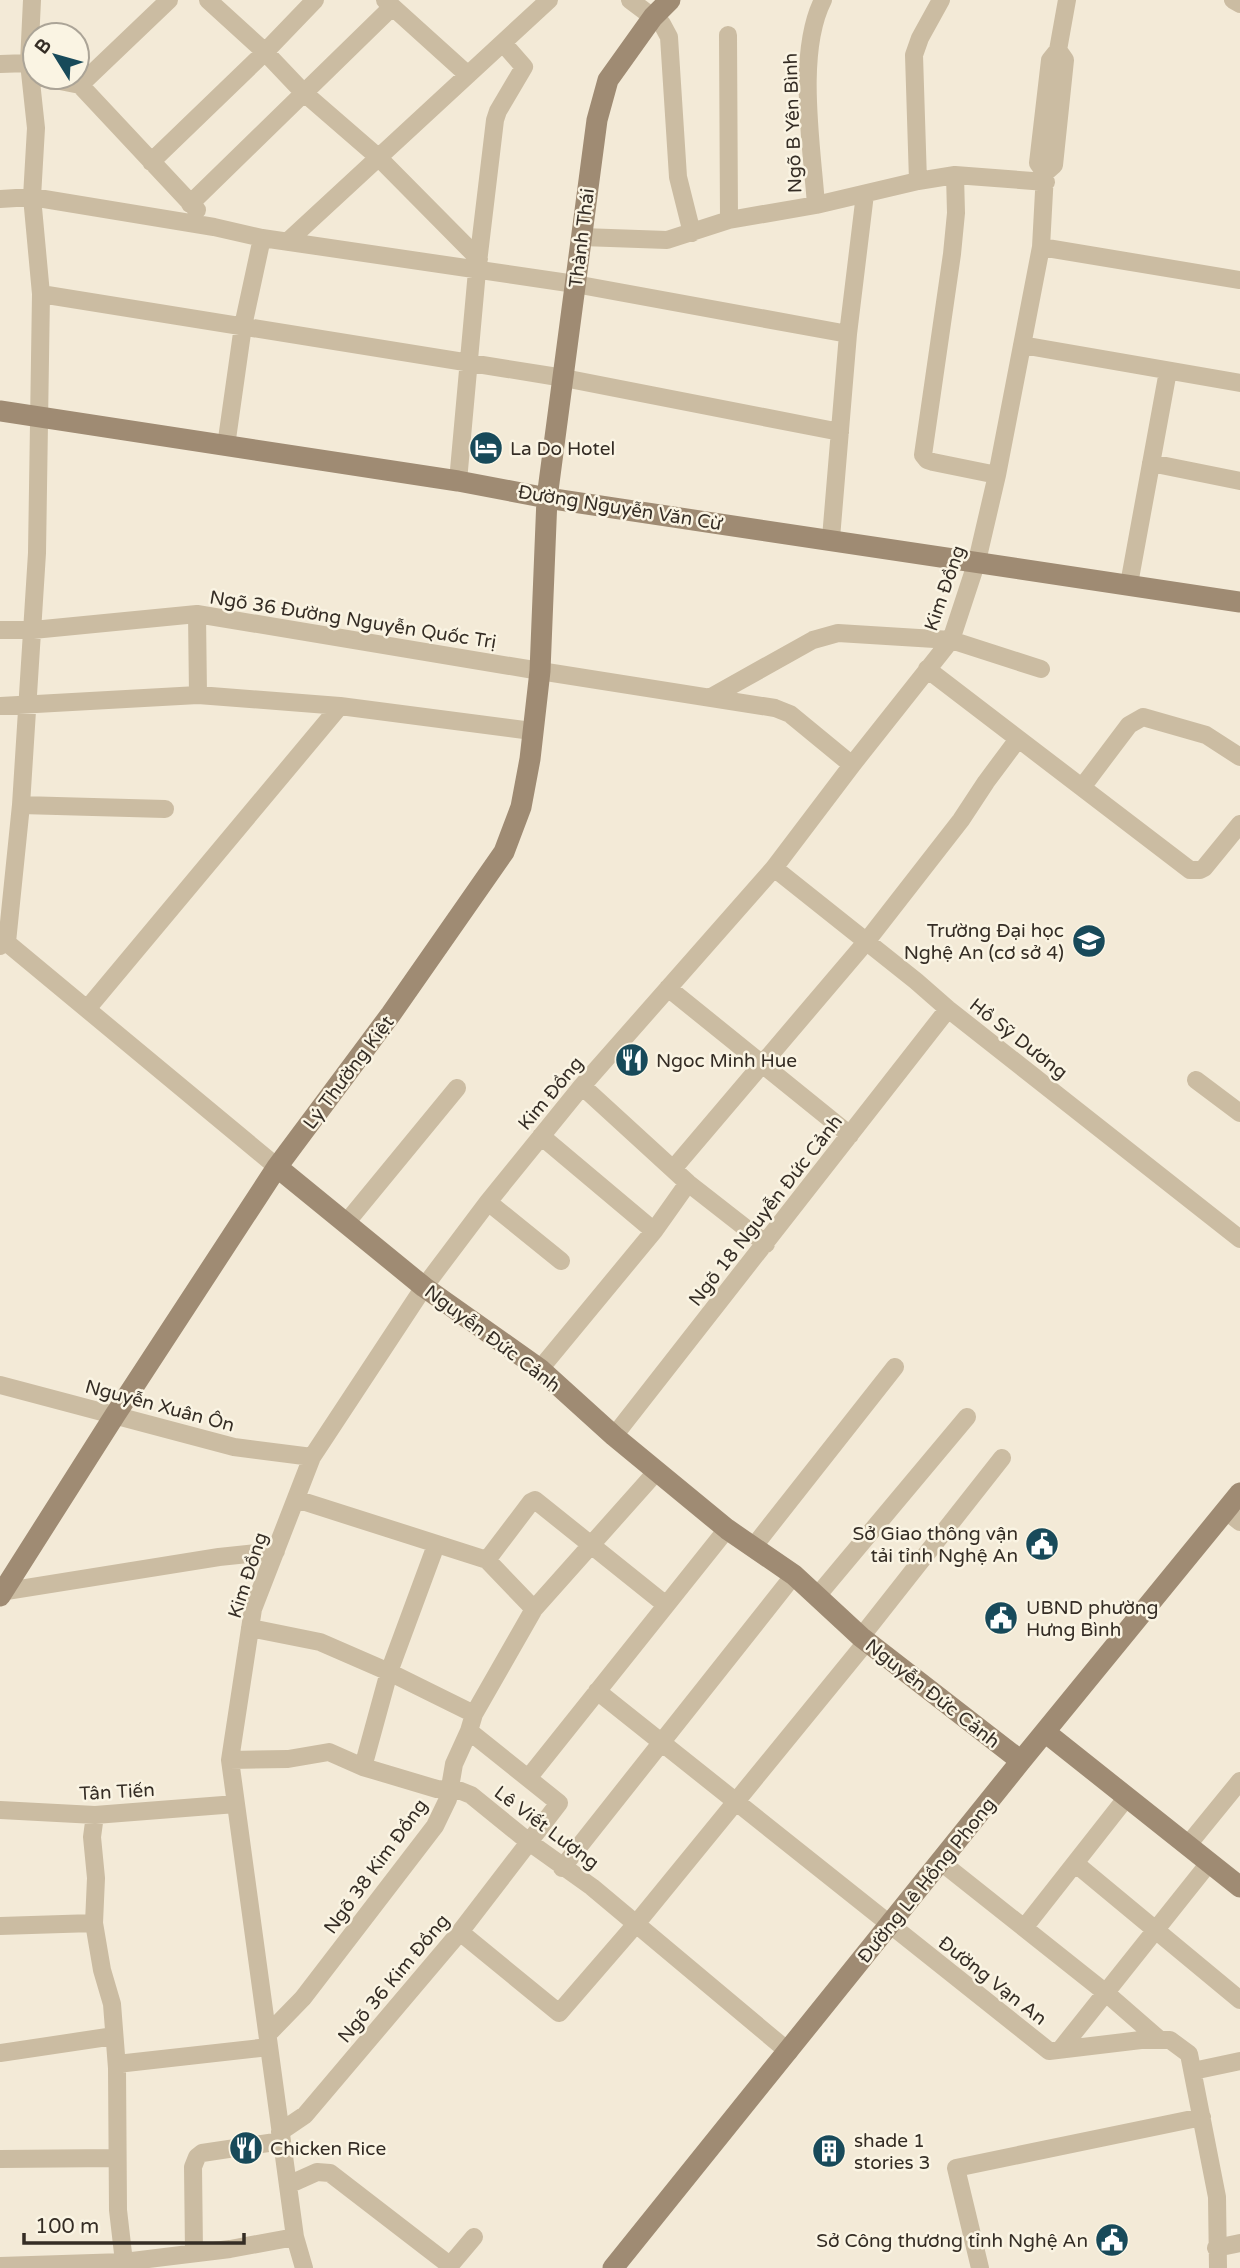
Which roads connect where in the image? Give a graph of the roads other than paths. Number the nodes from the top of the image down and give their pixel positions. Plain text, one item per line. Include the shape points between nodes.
1 (32, 0) edge
2 (169, 0) edge
3 (208, 0) edge
4 (315, 0) edge
5 (550, 0) edge
6 (630, 0) edge
7 (670, 0) edge
8 (823, 0) edge
9 (941, 0) edge
10 (1067, 0) edge
11 (1233, 0) edge
12 (388, 4) edge
13 (1240, 4) edge
14 (653, 17) junction
15 (32, 21) edge
16 (728, 35) dead end
17 (503, 43) junction
18 (265, 52) junction
19 (0, 64) edge
20 (21, 70) edge
21 (91, 74) edge
22 (468, 75) junction
23 (34, 91) edge
24 (86, 91) edge
25 (303, 92) junction
26 (378, 158) junction
27 (151, 162) junction
28 (955, 175) junction
29 (1046, 178) junction
30 (919, 181) junction
31 (865, 194) junction
32 (32, 197) junction
33 (0, 199) edge
34 (190, 204) junction
35 (816, 205) junction
36 (729, 220) junction
37 (214, 227) junction
38 (692, 233) junction
39 (582, 237) junction
40 (262, 239) junction
41 (287, 242) junction
42 (1041, 247) junction
43 (478, 265) junction
44 (1240, 280) edge
45 (575, 285) junction
46 (41, 294) junction
47 (243, 326) junction
48 (848, 334) junction
49 (1022, 345) junction
50 (470, 363) junction
51 (1168, 371) junction
52 (564, 378) junction
53 (1240, 383) edge
54 (0, 411) edge
55 (40, 417) junction
56 (840, 432) junction
57 (226, 446) junction
58 (1151, 463) junction
59 (997, 475) junction
60 (458, 481) junction
61 (1240, 481) edge
62 (547, 498) junction
63 (831, 538) junction
64 (977, 561) junction
65 (1129, 584) junction
66 (1240, 601) edge
67 (197, 614) junction
68 (0, 630) edge
69 (33, 630) junction
70 (951, 640) junction
71 (927, 669) junction
72 (1041, 669) dead end
73 (540, 671) junction
74 (198, 695) junction
75 (711, 696) junction
76 (28, 704) junction
77 (0, 706) edge
78 (340, 706) junction
79 (532, 731) junction
80 (1018, 739) junction
81 (1239, 748) edge
82 (852, 765) junction
83 (1083, 786) junction
84 (21, 805) junction
85 (165, 808) dead end
86 (1240, 824) edge
87 (774, 868) junction
88 (2, 942) edge
89 (866, 942) junction
90 (668, 989) junction
91 (88, 1009) junction
92 (948, 1009) junction
93 (761, 1065) junction
94 (1196, 1080) dead end
95 (582, 1086) junction
96 (457, 1088) dead end
97 (1240, 1113) edge
98 (850, 1135) junction
99 (541, 1136) junction
100 (277, 1167) junction
101 (673, 1169) junction
102 (688, 1183) junction
103 (488, 1202) junction
104 (346, 1223) junction
105 (654, 1231) junction
106 (1240, 1239) edge
107 (766, 1244) junction
108 (561, 1261) dead end
109 (424, 1287) junction
110 (895, 1367) dead end
111 (540, 1369) junction
112 (0, 1385) edge
113 (115, 1415) junction
114 (967, 1417) dead end
115 (614, 1436) junction
116 (312, 1457) junction
117 (1002, 1458) dead end
118 (657, 1471) junction
119 (1240, 1493) edge
120 (296, 1499) junction
121 (1233, 1516) edge
122 (727, 1529) junction
123 (436, 1545) junction
124 (754, 1546) junction
125 (592, 1547) junction
126 (276, 1551) junction
127 (487, 1560) junction
128 (794, 1575) junction
129 (1, 1593) edge
130 (818, 1595) junction
131 (666, 1605) junction
132 (534, 1609) junction
133 (250, 1628) junction
134 (864, 1639) junction
135 (389, 1672) junction
136 (597, 1691) junction
137 (471, 1723) junction
138 (1045, 1732) junction
139 (662, 1743) junction
140 (230, 1760) junction
141 (1021, 1761) junction
142 (363, 1767) junction
143 (529, 1777) junction
144 (1240, 1781) edge
145 (450, 1790) junction
146 (1127, 1797) junction
147 (736, 1802) junction
148 (236, 1804) junction
149 (0, 1810) edge
150 (95, 1815) junction
151 (529, 1842) junction
152 (1188, 1846) junction
153 (941, 1862) junction
154 (1209, 1863) junction
155 (1076, 1864) junction
156 (562, 1868) junction
157 (1240, 1887) edge
158 (94, 1923) junction
159 (636, 1924) junction
160 (0, 1926) edge
161 (890, 1926) junction
162 (1024, 1928) junction
163 (1157, 1930) junction
164 (460, 1932) junction
165 (1106, 1993) junction
166 (1240, 2000) edge
167 (114, 2036) junction
168 (1160, 2040) junction
169 (268, 2041) junction
170 (1060, 2050) junction
171 (789, 2052) junction
172 (0, 2053) edge
173 (1240, 2061) edge
174 (117, 2064) junction
175 (1193, 2071) junction
176 (1202, 2117) junction
177 (281, 2136) junction
178 (117, 2158) junction
179 (0, 2160) edge
180 (288, 2186) junction
181 (295, 2237) junction
182 (474, 2237) dead end
183 (1240, 2243) edge
184 (1216, 2248) junction
185 (194, 2252) junction
186 (124, 2262) junction
187 (0, 2266) edge
188 (303, 2268) edge
189 (614, 2268) edge
190 (980, 2268) edge
191 (1218, 2268) edge

1 - 15 street
2 - 21 street
3 - 18 street
4 - 18 street
5 - 17 street
6 - 14 street
7 - 14 street, Thành Thái
8 - 35 street, Ngõ B Yên Bình via 809,51
9 - 30 street via 915,55
10 - 29 street, Kim Đồng via 1058,50 1050,60 1051,123 1038,163
11 - 13 street
12 - 22 street
12 - 25 street
14 - 38 street via 669,37 678,177
14 - 39 street, Thành Thái via 608,80 597,120
16 - 36 street
17 - 22 street
17 - 43 street via 524,68 495,120
18 - 25 street
18 - 27 street
19 - 20 street
22 - 26 street
23 - 32 street
24 - 27 street
25 - 26 street
25 - 34 street
26 - 41 street
26 - 43 street
27 - 34 street
28 - 29 street
28 - 30 street
28 - 59 street via 952,254 923,455 933,462
29 - 42 street, Kim Đồng
30 - 31 street
31 - 35 street
31 - 48 street
32 - 33 street
32 - 37 street
32 - 46 street
34 - 37 street
35 - 36 street
36 - 38 street
37 - 40 street
38 - 39 street via 667,240
39 - 45 street, Thành Thái
40 - 41 street
40 - 47 street
41 - 43 street
42 - 44 street
42 - 49 street, Kim Đồng
43 - 45 street
43 - 50 street
45 - 48 street
45 - 52 street, Thành Thái
46 - 47 street
46 - 55 street
47 - 50 street
47 - 57 street
48 - 56 street
49 - 51 street
49 - 59 street, Kim Đồng
50 - 52 street
50 - 60 street
51 - 53 street
51 - 58 street
52 - 56 street
52 - 62 street, Thành Thái
54 - 55 street, Đường Nguyễn Văn Cừ
55 - 57 street, Đường Nguyễn Văn Cừ
55 - 69 street
56 - 63 street
57 - 60 street, Đường Nguyễn Văn Cừ
58 - 61 street
58 - 65 street
59 - 64 street, Kim Đồng
60 - 62 street, Đường Nguyễn Văn Cừ
62 - 63 street, Đường Nguyễn Văn Cừ
62 - 73 street, Lý Thường Kiệt
63 - 64 street, Đường Nguyễn Văn Cừ
64 - 65 street, Đường Nguyễn Văn Cừ
64 - 70 street, Kim Đồng
65 - 66 street, Đường Nguyễn Văn Cừ
67 - 69 street, Ngõ 36 Đường Nguyễn Quốc Trị
67 - 73 street, Ngõ 36 Đường Nguyễn Quốc Trị
67 - 74 street
68 - 69 street, Ngõ 36 Đường Nguyễn Quốc Trị
69 - 76 street
70 - 71 street, Kim Đồng
70 - 72 street
70 - 75 street via 829,634
71 - 80 street
71 - 82 street, Kim Đồng
73 - 75 street, Ngõ 36 Đường Nguyễn Quốc Trị
73 - 79 street, Lý Thường Kiệt
74 - 76 street
74 - 78 street
75 - 82 street, Ngõ 36 Đường Nguyễn Quốc Trị via 785,712
76 - 77 street
76 - 84 street
78 - 79 street
78 - 91 street
79 - 100 street, Lý Thường Kiệt via 527,783 504,852
80 - 83 street
80 - 89 street
81 - 83 street via 1143,717 1129,725
82 - 87 street, Kim Đồng
83 - 86 street via 1195,871 1209,864
84 - 85 street
84 - 88 street
87 - 89 street, Hồ Sỹ Dương
87 - 90 street, Kim Đồng
88 - 91 street, Nguyễn Đức Cảnh
89 - 92 street, Hồ Sỹ Dương
89 - 93 street
90 - 93 street
90 - 95 street, Kim Đồng
91 - 100 street, Nguyễn Đức Cảnh
92 - 98 street, Ngõ 18 Nguyễn Đức Cảnh
92 - 106 street, Hồ Sỹ Dương
93 - 98 street
93 - 101 street
94 - 97 street
95 - 99 street, Kim Đồng
95 - 101 street
96 - 104 street
98 - 107 street, Ngõ 18 Nguyễn Đức Cảnh
99 - 103 street, Kim Đồng
99 - 105 street
100 - 104 street, Nguyễn Đức Cảnh
100 - 113 street, Lý Thường Kiệt
101 - 102 street
102 - 105 street
102 - 107 street
103 - 108 street
103 - 109 street, Kim Đồng
104 - 109 street, Nguyễn Đức Cảnh
105 - 111 street
107 - 115 street, Ngõ 18 Nguyễn Đức Cảnh
109 - 111 street, Nguyễn Đức Cảnh
109 - 116 street, Kim Đồng
110 - 124 street
111 - 115 street, Nguyễn Đức Cảnh
112 - 113 street, Nguyễn Xuân Ôn
113 - 116 street, Nguyễn Xuân Ôn via 234,1447
113 - 129 street, Lý Thường Kiệt
114 - 130 street
115 - 118 street, Nguyễn Đức Cảnh
116 - 120 street, Kim Đồng
117 - 134 street
118 - 122 street, Nguyễn Đức Cảnh
118 - 125 street, Ngõ 38 Kim Đồng
119 - 121 street, Đường Lê Hồng Phong
120 - 123 street
120 - 126 street, Kim Đồng
121 - 138 street, Đường Lê Hồng Phong
122 - 124 street, Nguyễn Đức Cảnh
122 - 131 street
123 - 127 street
123 - 135 street
124 - 128 street, Nguyễn Đức Cảnh
125 - 127 street via 535,1500
125 - 131 street
125 - 132 street, Ngõ 38 Kim Đồng
126 - 129 street
126 - 133 street, Kim Đồng
127 - 132 street
128 - 130 street, Nguyễn Đức Cảnh
128 - 139 street
130 - 134 street, Nguyễn Đức Cảnh
131 - 136 street
132 - 137 street, Ngõ 38 Kim Đồng
133 - 135 street via 320,1642
133 - 140 street, Kim Đồng
134 - 141 street, Nguyễn Đức Cảnh
134 - 147 street
135 - 137 street
135 - 142 street
136 - 139 street, Đường Vạn An
136 - 143 street
137 - 143 street
137 - 145 street, Ngõ 38 Kim Đồng via 454,1764
138 - 141 street, Đường Lê Hồng Phong
138 - 146 street
139 - 147 street, Đường Vạn An
139 - 156 street
140 - 142 street, Lê Viết Lượng via 288,1759 329,1752
140 - 148 street, Kim Đồng
141 - 153 street, Đường Lê Hồng Phong
142 - 145 street, Lê Viết Lượng
143 - 151 street, Ngõ 36 Kim Đồng via 559,1803
144 - 152 street
145 - 151 street, Lê Viết Lượng via 471,1795
145 - 169 street, Ngõ 38 Kim Đồng via 435,1826
146 - 152 street
146 - 155 street
147 - 159 street
147 - 161 street, Đường Vạn An
148 - 150 street, Tân Tiến
148 - 169 street, Kim Đồng
149 - 150 street, Tân Tiến
150 - 158 street
151 - 156 street, Lê Viết Lượng
151 - 164 street, Ngõ 36 Kim Đồng
152 - 154 street
153 - 161 street, Đường Lê Hồng Phong
153 - 162 street
154 - 157 street
154 - 163 street
155 - 162 street
155 - 163 street
156 - 159 street, Lê Viết Lượng
158 - 160 street
158 - 167 street via 112,2004
159 - 164 street via 559,2013
159 - 171 street, Lê Viết Lượng
161 - 170 street, Đường Vạn An via 1049,2051
161 - 171 street, Đường Lê Hồng Phong
162 - 165 street
163 - 165 street
163 - 166 street
164 - 177 street, Ngõ 36 Kim Đồng via 305,2115
165 - 168 street
165 - 170 street
167 - 172 street
167 - 174 street
168 - 170 street
168 - 175 street via 1170,2040 1189,2054
169 - 174 street
169 - 177 street, Kim Đồng
171 - 189 street, Đường Lê Hồng Phong
173 - 175 street
174 - 178 street
175 - 176 street
176 - 184 street via 1217,2197
176 - 190 street via 956,2168
177 - 180 street, Kim Đồng
177 - 185 street via 197,2157 193,2166
178 - 179 street
178 - 186 street
180 - 181 street, Kim Đồng
180 - 182 street via 317,2172 330,2173 448,2264
181 - 185 street
181 - 188 street, Kim Đồng
183 - 184 street
184 - 191 street
185 - 186 street
186 - 187 street

